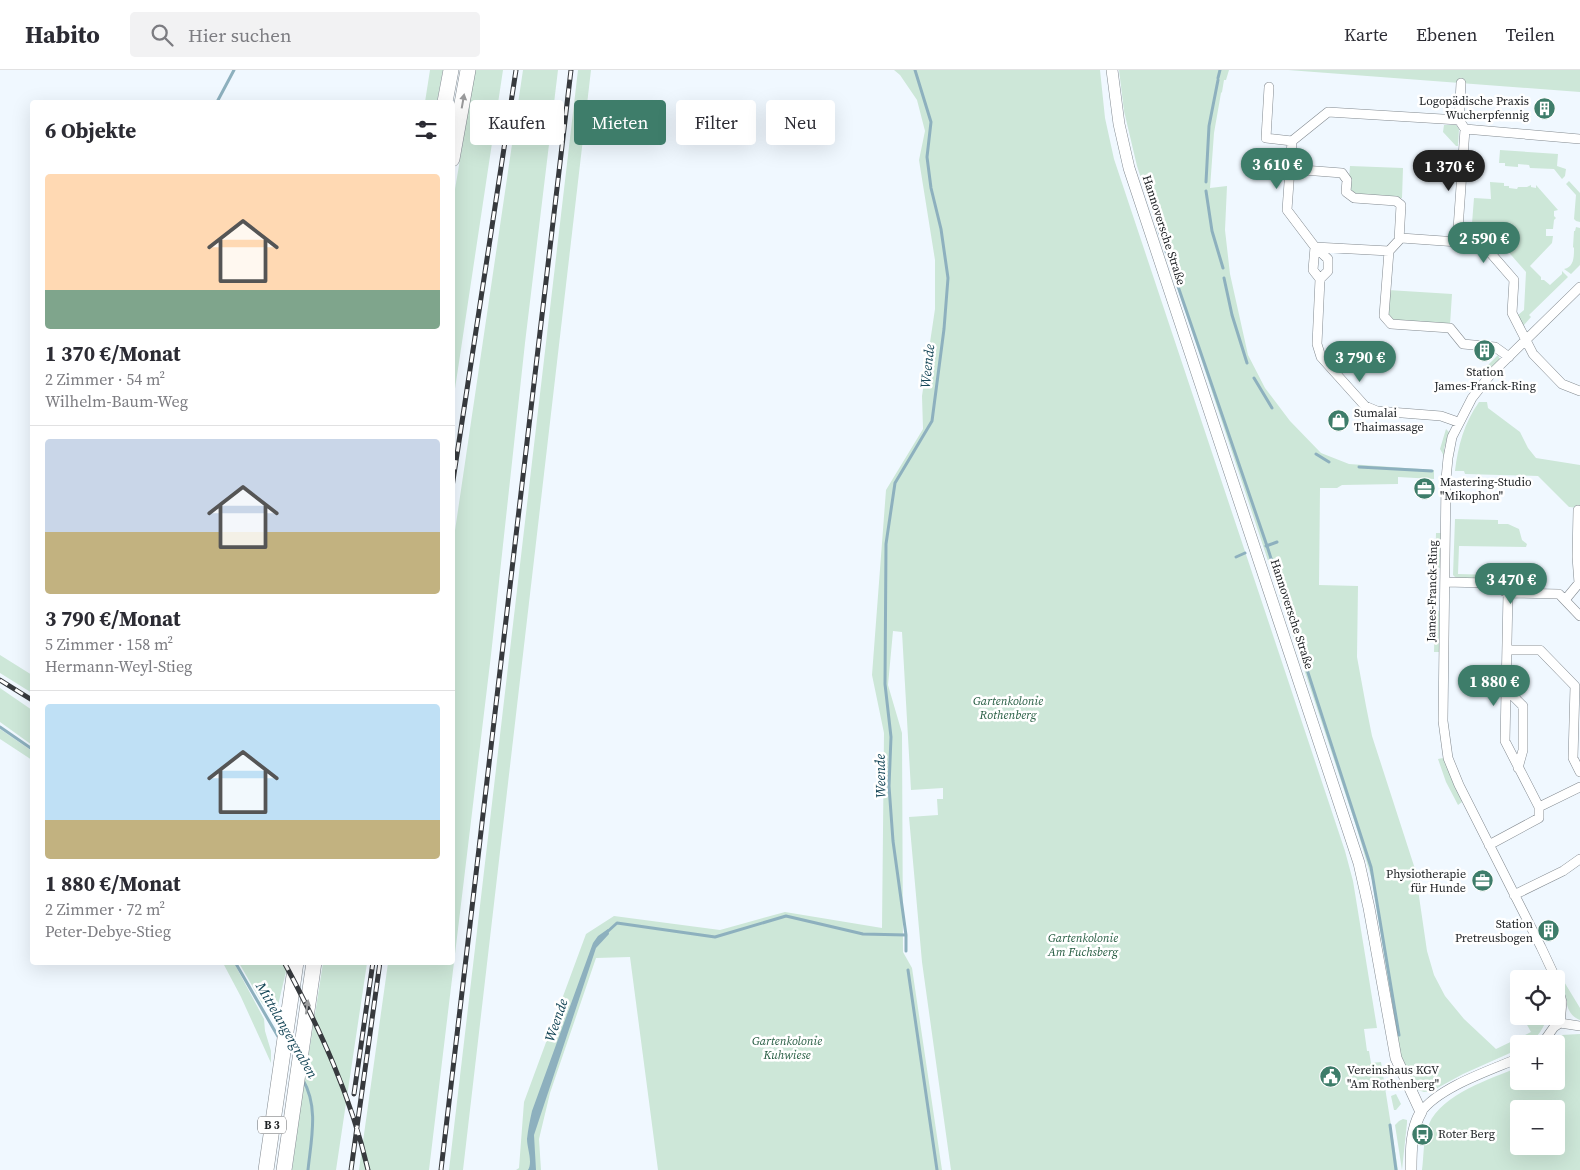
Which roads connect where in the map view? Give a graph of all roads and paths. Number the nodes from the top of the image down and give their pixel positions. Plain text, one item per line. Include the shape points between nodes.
1 (451, 70) edge
2 (468, 70) edge
3 (1112, 70) edge
4 (1461, 83) dead end
5 (1269, 87) dead end
6 (445, 100) edge
7 (1459, 120) junction
8 (1465, 130) junction
9 (1580, 139) edge
10 (1292, 141) junction
11 (455, 143) edge
12 (1290, 169) junction
13 (1399, 240) junction
14 (1470, 242) junction
15 (1315, 247) junction
16 (1389, 251) junction
17 (1320, 279) junction
18 (1580, 287) edge
19 (1525, 340) junction
20 (1509, 357) junction
21 (1580, 391) edge
22 (1458, 422) junction
23 (1578, 510) dead end
24 (1445, 582) junction
25 (1580, 583) edge
26 (1508, 593) junction
27 (1565, 600) junction
28 (1580, 616) edge
29 (1508, 650) junction
30 (1506, 689) junction
31 (1578, 765) edge
32 (1518, 768) junction
33 (1580, 772) edge
34 (1580, 787) edge
35 (1539, 807) junction
36 (1488, 845) junction
37 (1580, 859) edge
38 (1514, 894) junction
39 (296, 965) edge
40 (314, 965) edge
41 (1551, 970) edge
42 (1565, 1024) edge
43 (1557, 1025) edge
44 (1580, 1026) edge
45 (1548, 1035) edge
46 (1510, 1062) edge
47 (1421, 1112) junction
48 (266, 1170) edge
49 (284, 1170) edge
50 (1411, 1170) edge

1 - 6 highway
11 -> 2 highway
3 - 47 street, Hannoversche Straße via 1129,168 1350,834 1364,882 1394,1054
4 - 7 street
5 - 10 street via 1266,138
7 - 8 street
7 - 10 street via 1328,112
8 - 9 street
8 - 14 street via 1458,229
10 - 12 street
12 - 13 street via 1342,173 1347,180 1346,192 1354,198 1396,201 1400,205
12 - 15 street via 1287,210
13 - 14 street
13 - 16 street
14 - 19 street via 1481,242 1514,280 1512,314
15 - 16 street
15 - 17 street via 1314,270
15 - 17 street via 1328,259 1328,271
16 - 20 street via 1384,316 1391,324 1450,328 1463,344 1495,347
17 - 22 street via 1318,350 1365,406 1377,411 1441,416
18 - 19 street, James-Franck-Ring
19 - 20 street, James-Franck-Ring
19 - 21 street via 1533,354 1562,384
20 - 22 street, James-Franck-Ring via 1472,398
22 - 24 street, James-Franck-Ring via 1448,458
23 - 25 street
24 - 26 street via 1487,584
24 - 36 street, James-Franck-Ring via 1443,721 1448,758
25 - 27 street
26 - 27 street via 1559,594
26 - 29 street
27 - 28 street
29 - 30 street
29 - 31 street via 1540,650 1575,686 1573,758
30 - 32 street via 1505,741
30 - 32 street via 1523,706 1523,750
31 - 33 street
32 - 35 street
34 - 35 street
35 - 36 street via 1539,818
36 - 38 street, James-Franck-Ring
37 - 38 street via 1563,871
38 - 41 street, James-Franck-Ring
39 - 48 highway, B 3
49 -> 40 highway, B 3
42 - 44 street
43 - 45 street
46 - 47 street via 1452,1088
47 - 50 street via 1416,1121

